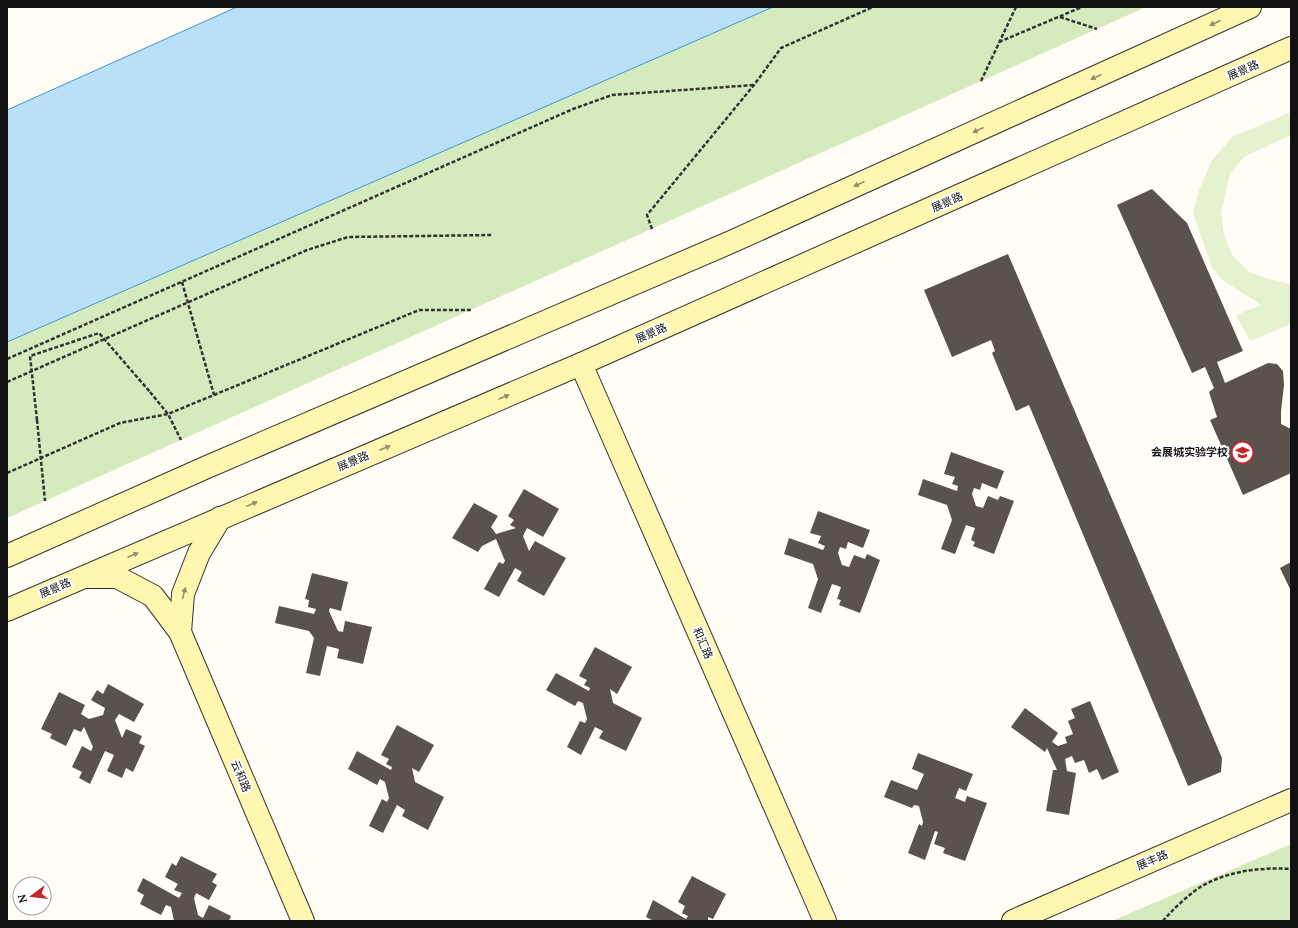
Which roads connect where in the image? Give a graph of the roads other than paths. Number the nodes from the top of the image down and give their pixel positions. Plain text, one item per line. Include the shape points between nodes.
1 (1250, 7) edge
2 (1291, 48) edge
3 (581, 364) junction
4 (220, 518) junction
5 (7, 556) edge
6 (82, 576) junction
7 (7, 610) edge
8 (180, 632) junction
9 (1291, 800) edge
10 (303, 921) edge
11 (825, 921) edge
12 (1013, 921) edge

1 -> 5 main road via 731,242 207,467
2 - 3 main road, 展景路
4 -> 3 main road, 展景路
3 - 11 main road, 和汇路
6 -> 4 main road, 展景路
8 -> 4 main road via 183,594 199,553
6 - 7 main road, 展景路
6 - 8 main road via 117,577 153,596
8 - 10 main road, 云和路
9 - 12 main road, 展丰路

